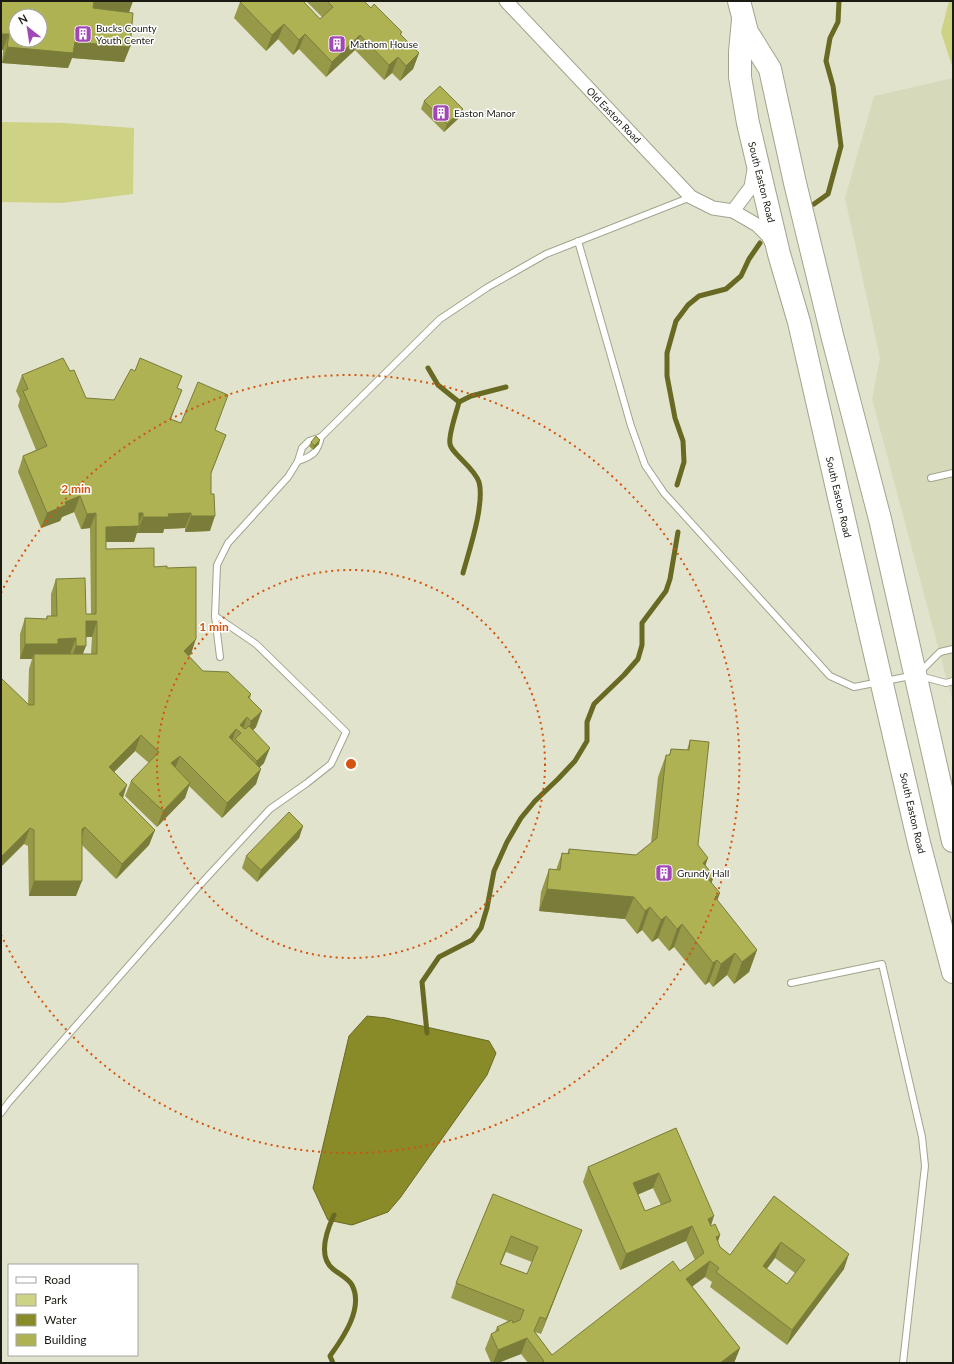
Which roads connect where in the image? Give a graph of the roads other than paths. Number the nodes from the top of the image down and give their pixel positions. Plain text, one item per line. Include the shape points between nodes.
1 (506, 1) edge
2 (741, 11) edge
3 (753, 144) junction
4 (691, 197) junction
5 (733, 211) junction
6 (578, 241) junction
7 (780, 254) junction
8 (321, 438) junction
9 (298, 461) junction
10 (953, 474) edge
11 (931, 478) dead end
12 (215, 616) junction
13 (953, 649) edge
14 (220, 657) dead end
15 (916, 675) junction
16 (953, 681) edge
17 (882, 682) junction
18 (953, 840) edge
19 (953, 972) edge
20 (791, 983) dead end
21 (1, 1113) edge
22 (903, 1363) edge

1 - 4 street, Old Easton Road
2 - 3 highway, South Easton Road via 740,77
2 - 15 highway, South Easton Road via 747,32 770,69 828,320 880,518
3 - 5 street via 754,174 751,187
3 - 7 highway, South Easton Road
4 - 5 street, Old Easton Road via 713,208
4 - 6 lane
5 - 7 street, Old Easton Road via 757,225
6 - 8 lane via 546,254 488,287 440,319
6 - 17 lane via 644,465 664,493 830,676 854,687
7 - 17 highway, South Easton Road via 799,322
8 - 9 lane via 318,449 310,457
8 - 9 lane via 309,441 302,448
9 - 12 lane via 288,477 228,543 217,565
10 - 11 lane
12 - 14 lane
12 - 21 lane via 256,644 346,732 344,737 331,764 270,809 183,904
13 - 15 lane via 940,652
15 - 16 lane via 946,683
15 - 17 lane
15 - 18 highway, South Easton Road
17 - 19 highway, South Easton Road via 919,843
20 - 22 lane via 882,964 922,1137 925,1166

